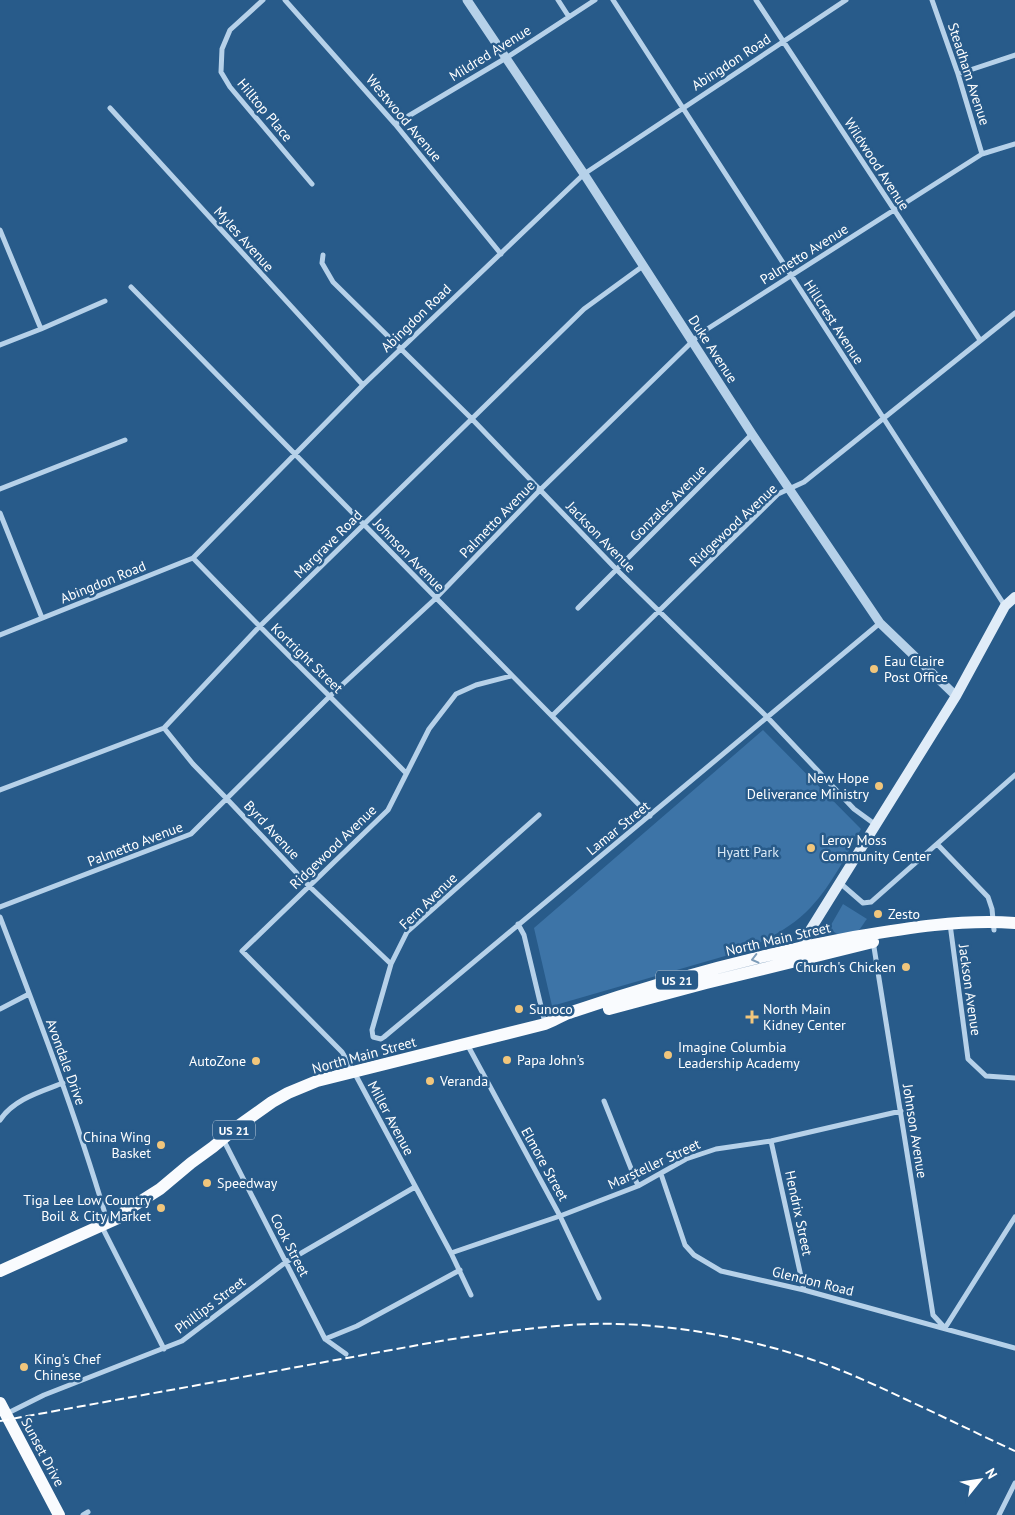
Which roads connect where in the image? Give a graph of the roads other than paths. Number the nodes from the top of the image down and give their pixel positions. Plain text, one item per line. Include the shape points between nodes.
1 (263, 0) edge
2 (286, 0) edge
3 (467, 0) edge
4 (558, 0) edge
5 (595, 0) edge
6 (613, 0) edge
7 (756, 0) edge
8 (846, 0) edge
9 (932, 0) edge
10 (569, 17) junction
11 (784, 42) junction
12 (1015, 55) edge
13 (506, 58) junction
14 (958, 74) junction
15 (682, 107) junction
16 (110, 108) dead end
17 (395, 124) junction
18 (1015, 144) edge
19 (982, 154) junction
20 (584, 174) junction
21 (312, 184) dead end
22 (894, 210) junction
23 (0, 230) edge
24 (501, 254) junction
25 (323, 255) dead end
26 (643, 266) junction
27 (790, 276) junction
28 (131, 287) dead end
29 (105, 301) dead end
30 (1015, 313) edge
31 (41, 329) junction
32 (980, 340) junction
33 (692, 343) junction
34 (0, 344) edge
35 (400, 349) junction
36 (363, 385) junction
37 (883, 418) junction
38 (472, 419) junction
39 (752, 434) junction
40 (124, 440) dead end
41 (296, 454) junction
42 (0, 489) edge
43 (788, 489) junction
44 (540, 490) junction
45 (0, 513) edge
46 (364, 524) junction
47 (193, 558) junction
48 (616, 570) junction
49 (1015, 597) edge
50 (435, 599) junction
51 (1005, 606) junction
52 (578, 608) dead end
53 (659, 612) junction
54 (42, 618) junction
55 (880, 623) junction
56 (260, 628) junction
57 (0, 635) edge
58 (511, 676) junction
59 (330, 696) junction
60 (956, 696) junction
61 (552, 715) junction
62 (768, 718) junction
63 (164, 728) junction
64 (406, 773) junction
65 (1015, 775) edge
66 (0, 790) edge
67 (227, 798) junction
68 (539, 814) dead end
69 (650, 816) junction
70 (876, 825) junction
71 (938, 844) junction
72 (840, 883) junction
73 (309, 886) junction
74 (0, 907) edge
75 (0, 916) edge
76 (1015, 923) edge
77 (518, 924) junction
78 (994, 926) junction
79 (950, 927) junction
80 (1015, 931) edge
81 (872, 938) junction
82 (242, 951) joint
83 (802, 953) junction
84 (392, 964) junction
85 (29, 994) junction
86 (0, 1009) edge
87 (549, 1022) junction
88 (372, 1030) joint
89 (467, 1043) junction
90 (354, 1072) junction
91 (1015, 1078) edge
92 (63, 1083) junction
93 (604, 1101) dead end
94 (901, 1111) junction
95 (0, 1120) edge
96 (223, 1139) junction
97 (772, 1141) junction
98 (661, 1174) junction
99 (415, 1186) junction
100 (638, 1186) junction
101 (560, 1216) junction
102 (1015, 1217) edge
103 (104, 1222) junction
104 (451, 1253) junction
105 (0, 1262) edge
106 (286, 1262) junction
107 (460, 1270) junction
108 (0, 1271) edge
109 (804, 1290) junction
110 (471, 1294) dead end
111 (599, 1298) dead end
112 (945, 1328) junction
113 (325, 1339) junction
114 (1015, 1348) edge
115 (164, 1349) junction
116 (346, 1354) dead end
117 (3, 1409) edge
118 (1015, 1483) edge
119 (59, 1515) edge
120 (999, 1515) edge

1 - 21 street, Hilltop Place via 230,30 222,49 221,72 230,88
2 - 17 street, Westwood Avenue
3 - 13 street, Duke Avenue
4 - 10 street
5 - 10 street, Mildred Avenue
6 - 15 street, Hillcrest Avenue
7 - 11 street, Wildwood Avenue
8 - 11 street, Abingdon Road
9 - 14 street, Steadham Avenue
10 - 13 street, Mildred Avenue
11 - 15 street, Abingdon Road
11 - 22 street, Wildwood Avenue
12 - 14 street
13 - 17 street, Mildred Avenue
13 - 20 street, Duke Avenue
14 - 19 street, Steadham Avenue
15 - 20 street, Abingdon Road
15 - 27 street, Hillcrest Avenue
16 - 36 street, Myles Avenue
17 - 24 street, Westwood Avenue
18 - 19 street, Palmetto Avenue
19 - 22 street, Palmetto Avenue
20 - 24 street, Abingdon Road
20 - 26 street, Duke Avenue
22 - 27 street, Palmetto Avenue
22 - 32 street, Wildwood Avenue
23 - 31 street
24 - 35 street, Abingdon Road
25 - 35 street, Jackson Avenue via 322,263 333,282
26 - 33 street, Duke Avenue
26 - 38 street, Margrave Road via 584,310
27 - 33 street, Palmetto Avenue
27 - 37 street, Hillcrest Avenue
28 - 41 street, Johnson Avenue
29 - 31 street
30 - 32 street, Ridgewood Avenue
31 - 34 street
32 - 37 street, Ridgewood Avenue
33 - 39 street, Duke Avenue
33 - 44 street, Palmetto Avenue
35 - 36 street, Abingdon Road
35 - 38 street, Jackson Avenue
36 - 41 street, Abingdon Road
37 - 43 street, Ridgewood Avenue via 804,482
37 - 51 street, Hillcrest Avenue
38 - 44 street, Jackson Avenue
38 - 46 street, Margrave Road
39 - 43 street, Duke Avenue
39 - 48 street, Gonzales Avenue
40 - 42 street
41 - 46 street, Johnson Avenue
41 - 47 street, Abingdon Road
43 - 53 street, Ridgewood Avenue via 778,494
43 - 55 street, Duke Avenue
44 - 48 street, Jackson Avenue
44 - 50 street, Palmetto Avenue
45 - 54 street
46 - 50 street, Johnson Avenue
46 - 56 street, Margrave Road
47 - 54 street, Abingdon Road
47 - 56 street, Kortright Street
48 - 52 street, Gonzales Avenue
48 - 53 street, Jackson Avenue
49 - 51 main road
50 - 58 street, Johnson Avenue
50 - 59 street, Palmetto Avenue
51 - 60 main road
53 - 61 street, Ridgewood Avenue
53 - 62 street, Jackson Avenue
54 - 57 street, Abingdon Road
55 - 60 street, Duke Avenue
55 - 62 street, Lamar Street
56 - 59 street, Kortright Street
56 - 63 street, Margrave Road
58 - 61 street, Johnson Avenue
58 - 64 street, Ridgewood Avenue via 456,694 430,729
59 - 64 street, Kortright Street
59 - 67 street, Palmetto Avenue
60 - 70 main road
61 - 69 street, Johnson Avenue
62 - 69 street, Lamar Street
62 - 70 street, Jackson Avenue via 854,809
63 - 66 street, Margrave Road
63 - 67 street, Byrd Avenue via 192,764
64 - 73 street, Ridgewood Avenue via 388,810
65 - 71 street
67 - 73 street, Byrd Avenue
67 - 74 street, Palmetto Avenue via 191,834
68 - 84 street, Fern Avenue via 407,932
69 - 77 street, Lamar Street
70 - 72 main road
71 - 72 street via 872,902 863,904
71 - 78 street via 988,897
72 - 83 main road via 809,932
73 - 82 street, Ridgewood Avenue
73 - 84 street, Byrd Avenue
75 - 85 street, Avondale Drive
76 - 78 main road, North Main Street / US 21
77 - 87 street
77 - 88 street, Lamar Street via 384,1037 373,1037
78 - 79 main road, North Main Street / US 21
78 - 80 main road, North Main Street / US 21
79 - 81 main road, North Main Street / US 21
79 - 91 street, Jackson Avenue via 968,1059 986,1076
81 - 83 main road, North Main Street / US 21
81 - 94 street, Johnson Avenue
82 - 90 street, Miller Avenue via 342,1052
83 - 87 main road, North Main Street / US 21 via 701,972
84 - 88 street, Fern Avenue
85 - 86 street
85 - 92 street, Avondale Drive
87 - 89 main road, North Main Street / US 21
89 - 90 main road, North Main Street / US 21
89 - 101 street, Elmore Street
90 - 96 main road, North Main Street / US 21 via 317,1080 288,1093
90 - 99 street, Miller Avenue
92 - 95 street via 25,1098 6,1110
92 - 103 street, Avondale Drive via 93,1172
93 - 100 street
94 - 97 street, Marsteller Street
94 - 112 street, Johnson Avenue via 933,1315
96 - 103 main road, North Main Street / US 21 via 160,1189 126,1210 116,1211
96 - 106 street, Cook Street
97 - 98 street, Marsteller Street via 716,1149 686,1159
97 - 109 street, Hendrix Street
98 - 100 street, Marsteller Street
98 - 109 street, Glendon Road via 685,1245 694,1255 721,1271
99 - 104 street, Miller Avenue
99 - 106 street, Phillips Street
100 - 101 street, Marsteller Street
101 - 104 street, Marsteller Street
101 - 111 street, Elmore Street
102 - 112 street
103 - 105 main road, North Main Street / US 21
103 - 108 main road, North Main Street / US 21
103 - 115 street, Avondale Drive
104 - 107 street, Miller Avenue
106 - 113 street, Cook Street
106 - 115 street, Phillips Street via 191,1335
107 - 110 street, Miller Avenue
107 - 113 street via 357,1326
109 - 112 street, Glendon Road
112 - 114 street, Glendon Road
113 - 116 street, Cook Street
115 - 117 street, Phillips Street
117 - 119 main road, Sunset Drive
118 - 120 street

